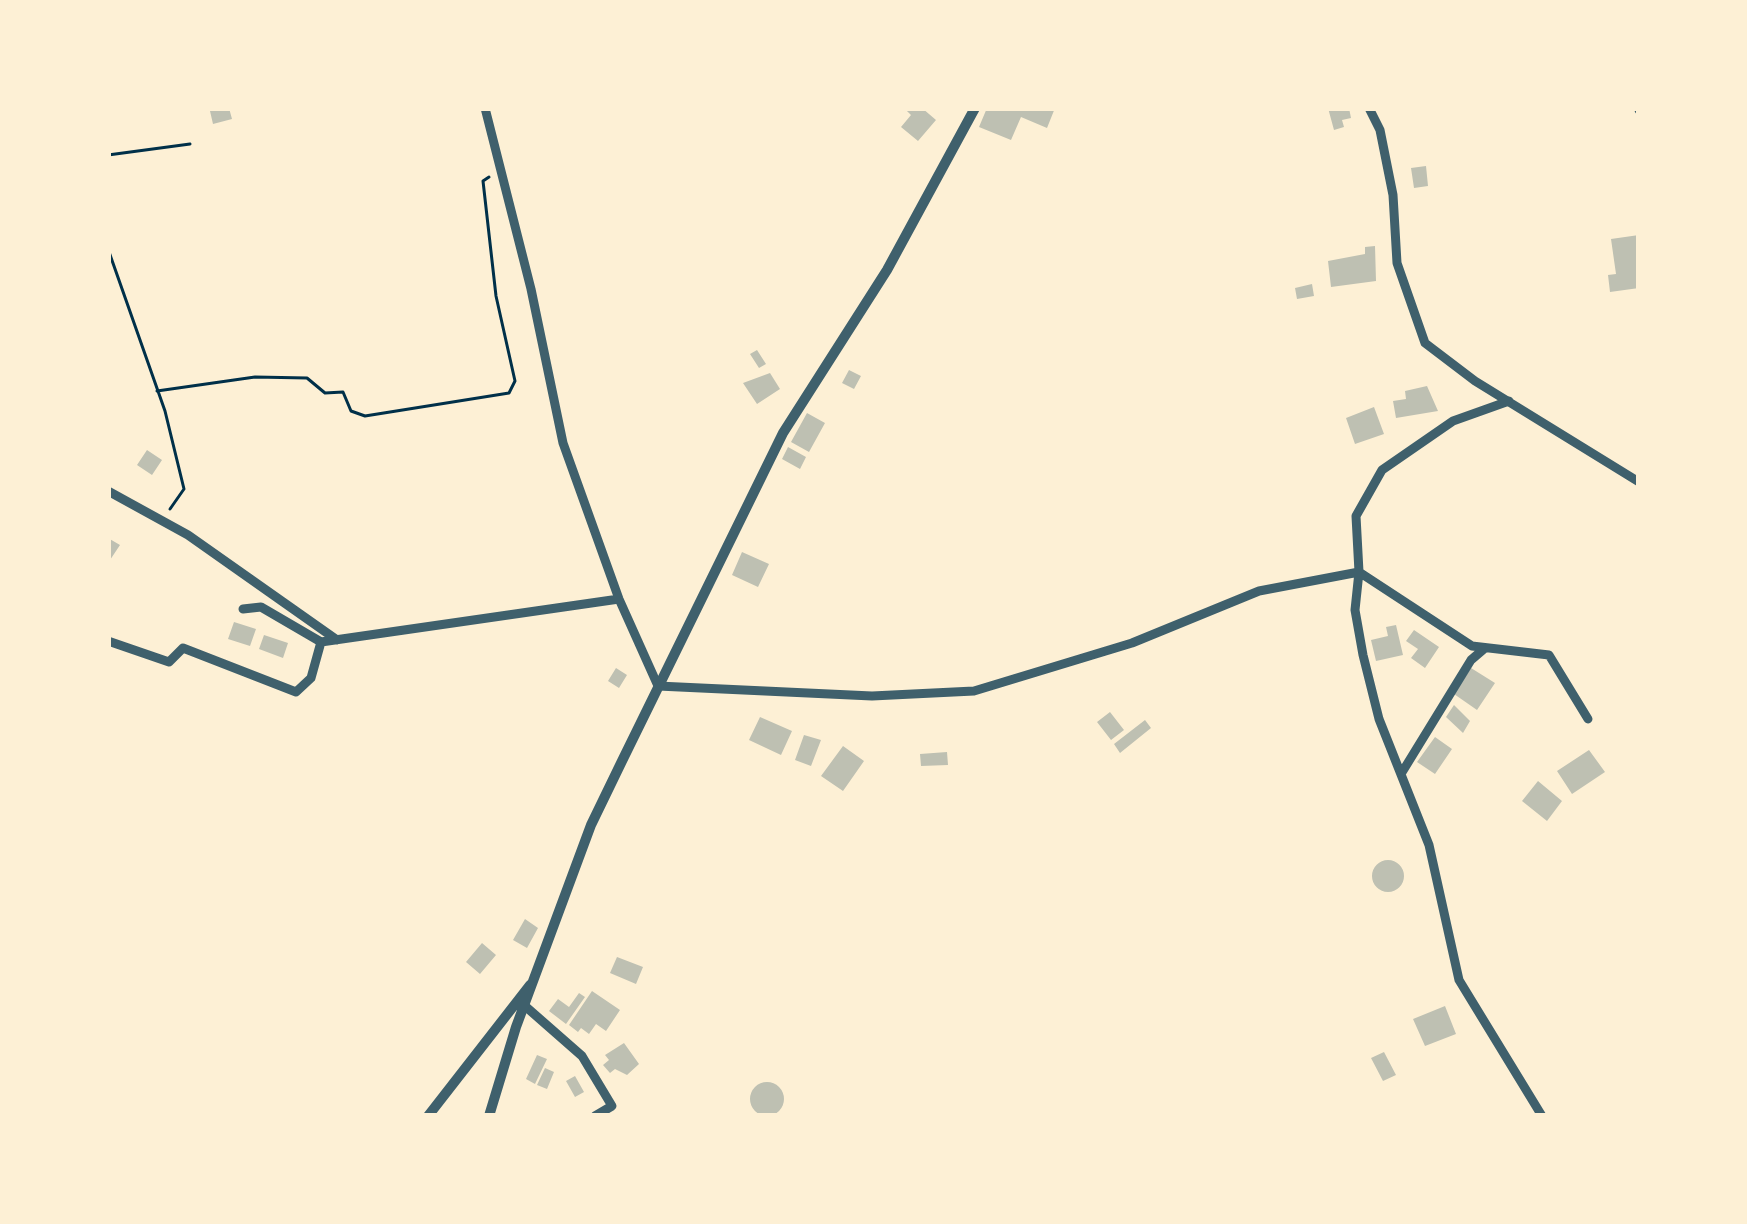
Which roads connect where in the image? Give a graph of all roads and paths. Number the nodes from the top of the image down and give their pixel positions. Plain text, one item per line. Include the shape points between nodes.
1 (484, 108) edge
2 (976, 108) edge
3 (1369, 108) edge
4 (190, 144) dead end
5 (108, 155) edge
6 (501, 170) junction
7 (108, 250) edge
8 (158, 391) junction
9 (1509, 400) junction
10 (1639, 482) edge
11 (108, 490) edge
12 (162, 520) junction
13 (1359, 572) junction
14 (619, 599) junction
15 (243, 609) dead end
16 (337, 640) junction
17 (108, 641) edge
18 (321, 642) junction
19 (1485, 648) junction
20 (658, 686) junction
21 (1588, 719) dead end
22 (1401, 775) junction
23 (539, 972) junction
24 (525, 1006) junction
25 (428, 1116) edge
26 (489, 1116) edge
27 (596, 1116) edge
28 (1543, 1116) edge

1 - 6 street
2 - 20 street via 887,270 783,433
3 - 9 street via 1393,194 1397,263 1425,343
4 - 5 path
6 - 8 path via 483,181 515,381 509,393 365,416 351,411 343,392 325,393 307,378
6 - 14 street via 563,443
7 - 8 path
8 - 12 path via 184,488
9 - 10 street
9 - 13 street via 1453,421 1382,470 1355,515
11 - 12 street
12 - 16 street
13 - 19 street
13 - 20 street via 1259,592 1132,643 974,691 872,696
13 - 22 street via 1363,655
14 - 16 street
14 - 20 street
15 - 18 street via 261,607
16 - 18 street
17 - 18 street via 169,662 183,648 296,692 311,678
19 - 21 street via 1550,655
19 - 22 street
20 - 23 street via 591,825
22 - 28 street via 1429,845 1459,980
23 - 24 street
23 - 25 street
24 - 26 street
24 - 27 street via 582,1056 612,1106

